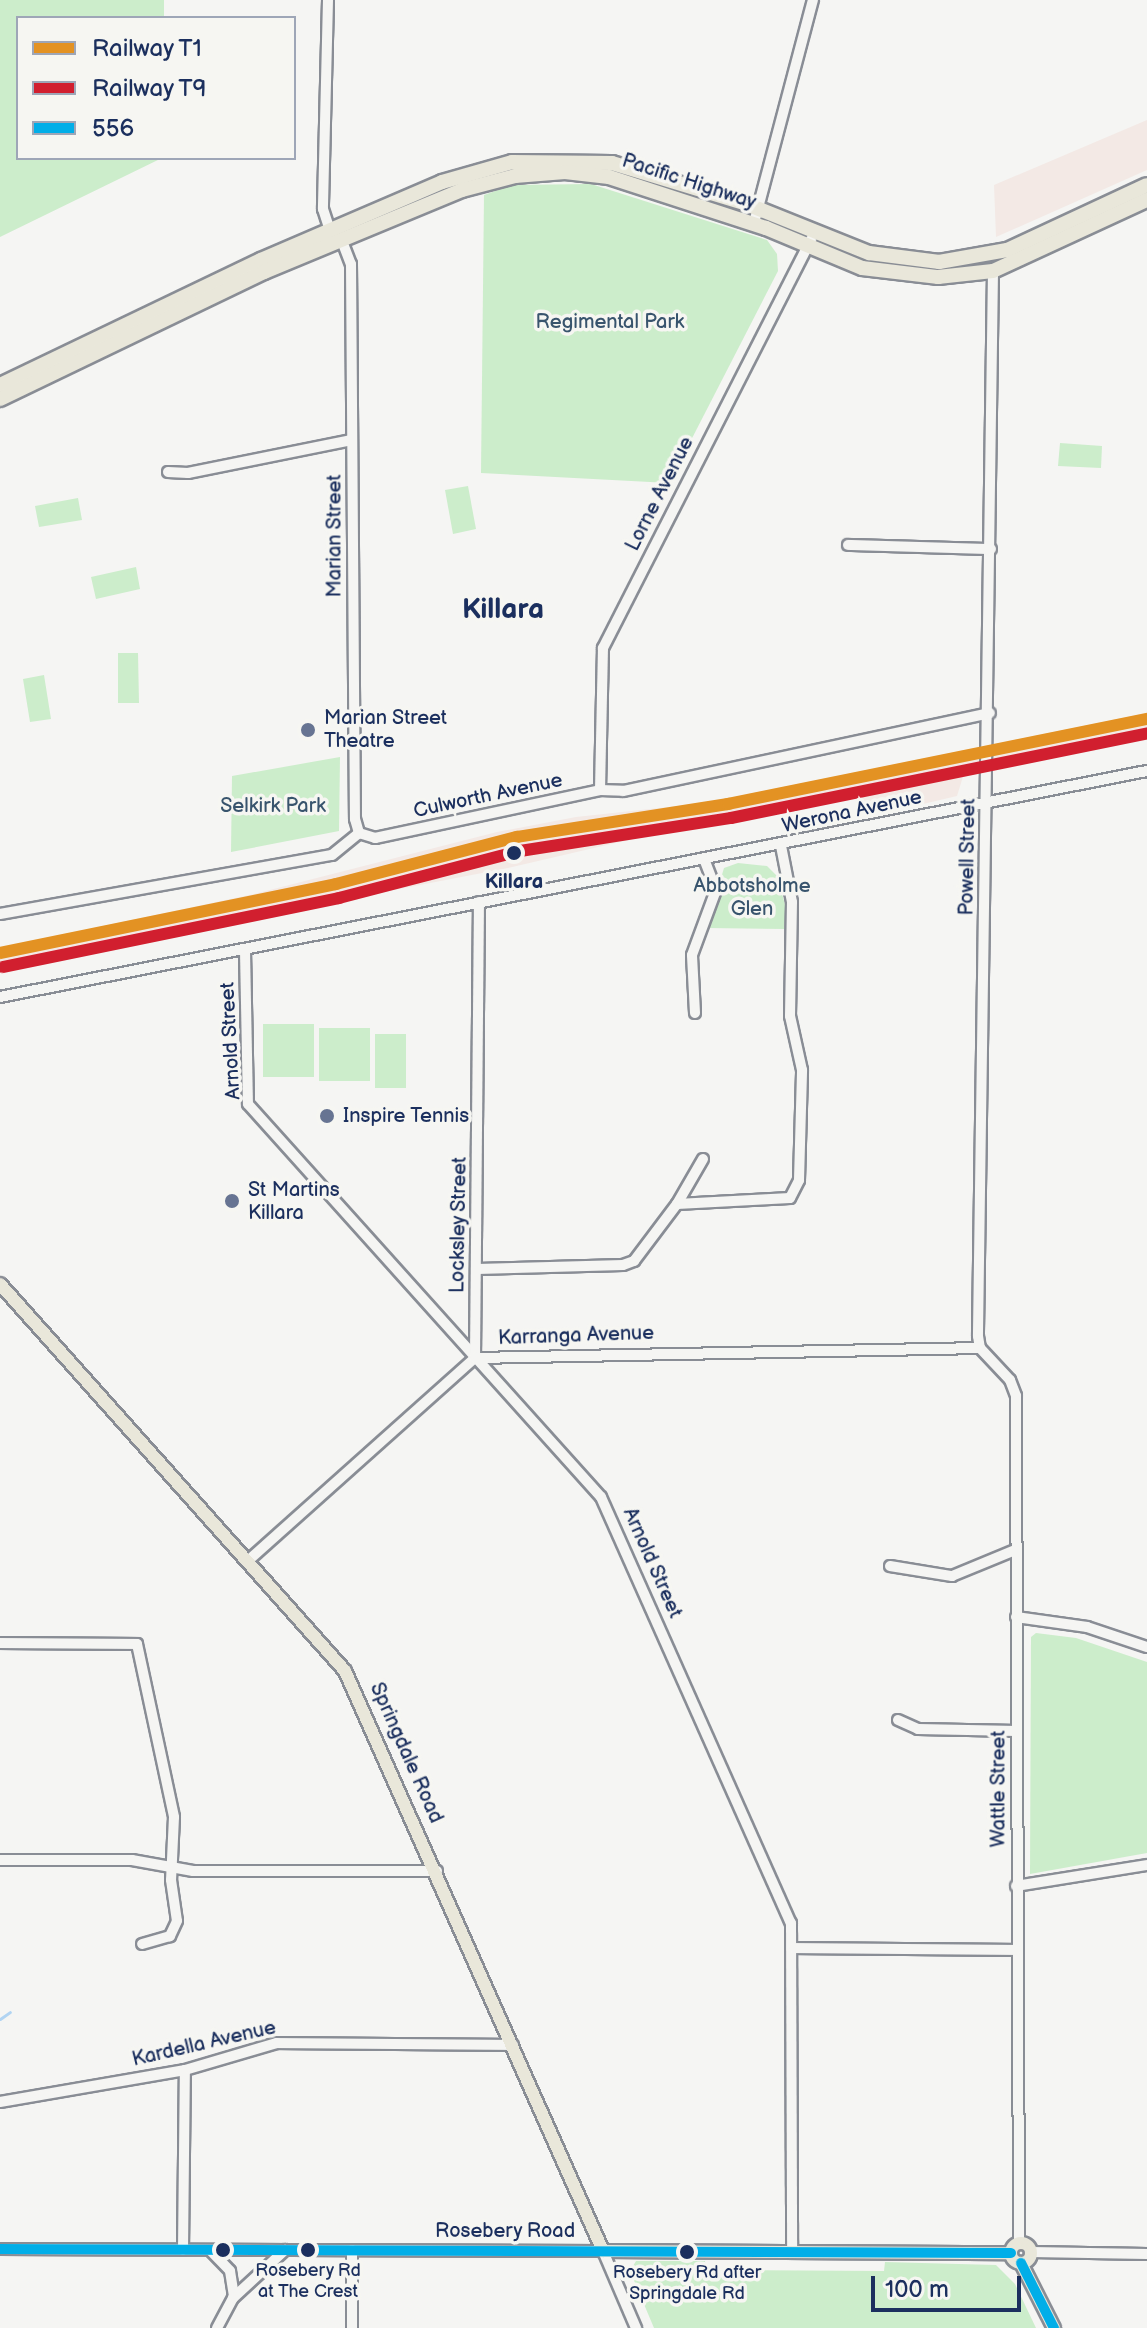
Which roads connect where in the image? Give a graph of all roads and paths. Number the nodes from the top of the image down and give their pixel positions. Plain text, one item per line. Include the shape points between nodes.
1 (328, 0) edge
2 (813, 0) edge
3 (1147, 185) edge
4 (1147, 200) edge
5 (756, 216) junction
6 (815, 230) junction
7 (330, 231) junction
8 (342, 241) junction
9 (808, 246) junction
10 (993, 271) junction
11 (0, 385) edge
12 (0, 399) edge
13 (352, 440) junction
14 (168, 472) dead end
15 (848, 545) dead end
16 (991, 549) junction
17 (990, 713) junction
18 (1147, 771) edge
19 (600, 790) junction
20 (987, 803) junction
21 (359, 833) junction
22 (781, 846) junction
23 (704, 858) junction
24 (479, 902) junction
25 (0, 914) edge
26 (245, 951) junction
27 (0, 997) edge
28 (695, 1013) dead end
29 (703, 1159) dead end
30 (677, 1204) junction
31 (477, 1269) junction
32 (0, 1284) edge
33 (980, 1348) junction
34 (475, 1358) junction
35 (1015, 1550) junction
36 (250, 1559) junction
37 (890, 1566) dead end
38 (1016, 1617) junction
39 (0, 1643) edge
40 (1147, 1647) edge
41 (898, 1720) dead end
42 (1017, 1731) junction
43 (0, 1860) edge
44 (1147, 1865) edge
45 (172, 1867) junction
46 (437, 1871) junction
47 (1016, 1886) junction
48 (142, 1944) dead end
49 (794, 1948) junction
50 (1016, 1950) junction
51 (513, 2045) junction
52 (185, 2070) junction
53 (0, 2102) edge
54 (1015, 2248) junction
55 (0, 2249) edge
56 (183, 2250) junction
57 (210, 2250) junction
58 (285, 2250) junction
59 (352, 2250) junction
60 (603, 2251) junction
61 (792, 2252) junction
62 (1031, 2252) junction
63 (1147, 2254) edge
64 (1021, 2263) junction
65 (233, 2298) junction
66 (217, 2328) edge
67 (352, 2328) edge
68 (636, 2328) edge
69 (1054, 2328) edge

1 - 7 street via 323,209
2 - 5 street
3 - 6 highway, Pacific Highway via 1007,250 965,261 882,256
4 - 10 highway, Pacific Highway
5 - 6 highway, Pacific Highway
5 - 7 highway, Pacific Highway via 612,163 550,159 478,170
5 - 8 highway, Pacific Highway via 609,177 550,173 480,183
5 - 9 highway, Pacific Highway
6 - 9 street, Lorne Avenue
7 - 11 highway, Pacific Highway
8 - 12 highway, Pacific Highway via 264,272
8 - 13 street, Marian Street via 351,264
9 - 10 highway, Pacific Highway via 848,264 890,273 938,277
9 - 19 street, Lorne Avenue via 603,648
10 - 16 street, Powell Street
13 - 14 street via 188,473
13 - 21 street, Marian Street
15 - 16 street
16 - 17 street, Powell Street
17 - 19 street, Culworth Avenue via 623,791
17 - 20 street, Powell Street
18 - 20 street, Werona Avenue
19 - 21 street, Culworth Avenue via 375,838
20 - 22 street, Werona Avenue
20 - 33 street, Powell Street
21 - 25 street via 332,855
22 - 23 street, Werona Avenue
22 - 30 street via 792,902 790,1016 802,1070 799,1180 782,1201
23 - 24 street, Werona Avenue
23 - 28 street via 716,890 692,955
24 - 26 street, Werona Avenue
24 - 31 street, Locksley Street
26 - 27 street, Werona Avenue
26 - 34 street, Arnold Street via 248,1104
29 - 30 street
30 - 31 street via 634,1261 623,1265
31 - 34 street, Locksley Street
32 - 36 main road, Springdale Road
33 - 34 street, Karranga Avenue
33 - 35 street, Wattle Street via 1010,1380 1016,1396
34 - 36 street, Karranga Avenue
34 - 49 street, Arnold Street via 601,1497 615,1520 791,1923
35 - 37 street via 952,1576
35 - 38 street, Wattle Street
36 - 46 main road, Springdale Road via 333,1654 358,1691
38 - 40 street via 1087,1627
38 - 42 street, Wattle Street
39 - 45 street via 137,1644 174,1817
41 - 42 street via 918,1729
42 - 47 street, Wattle Street
43 - 45 street via 132,1860
44 - 47 street
45 - 46 street
45 - 48 street via 176,1927 170,1936
46 - 51 main road, Springdale Road
47 - 50 street, Wattle Street
49 - 50 street
49 - 61 street, Arnold Street
50 - 54 street, Wattle Street
51 - 52 street, Kardella Avenue via 277,2043
51 - 60 main road, Springdale Road
52 - 53 street, Kardella Avenue
52 - 56 street
54 - 61 main road, Rosebery Road
54 - 62 main road
54 - 64 main road
55 - 56 street, Rosebery Road
56 - 57 street, Rosebery Road
57 - 58 street, Rosebery Road
57 - 65 street via 230,2271
58 - 59 street, Rosebery Road
58 - 65 street
59 - 60 street, Rosebery Road
59 - 67 street
60 - 61 main road, Rosebery Road
60 - 68 street, Springdale Road
62 - 63 street
62 - 64 main road
64 - 69 main road
65 - 66 street

